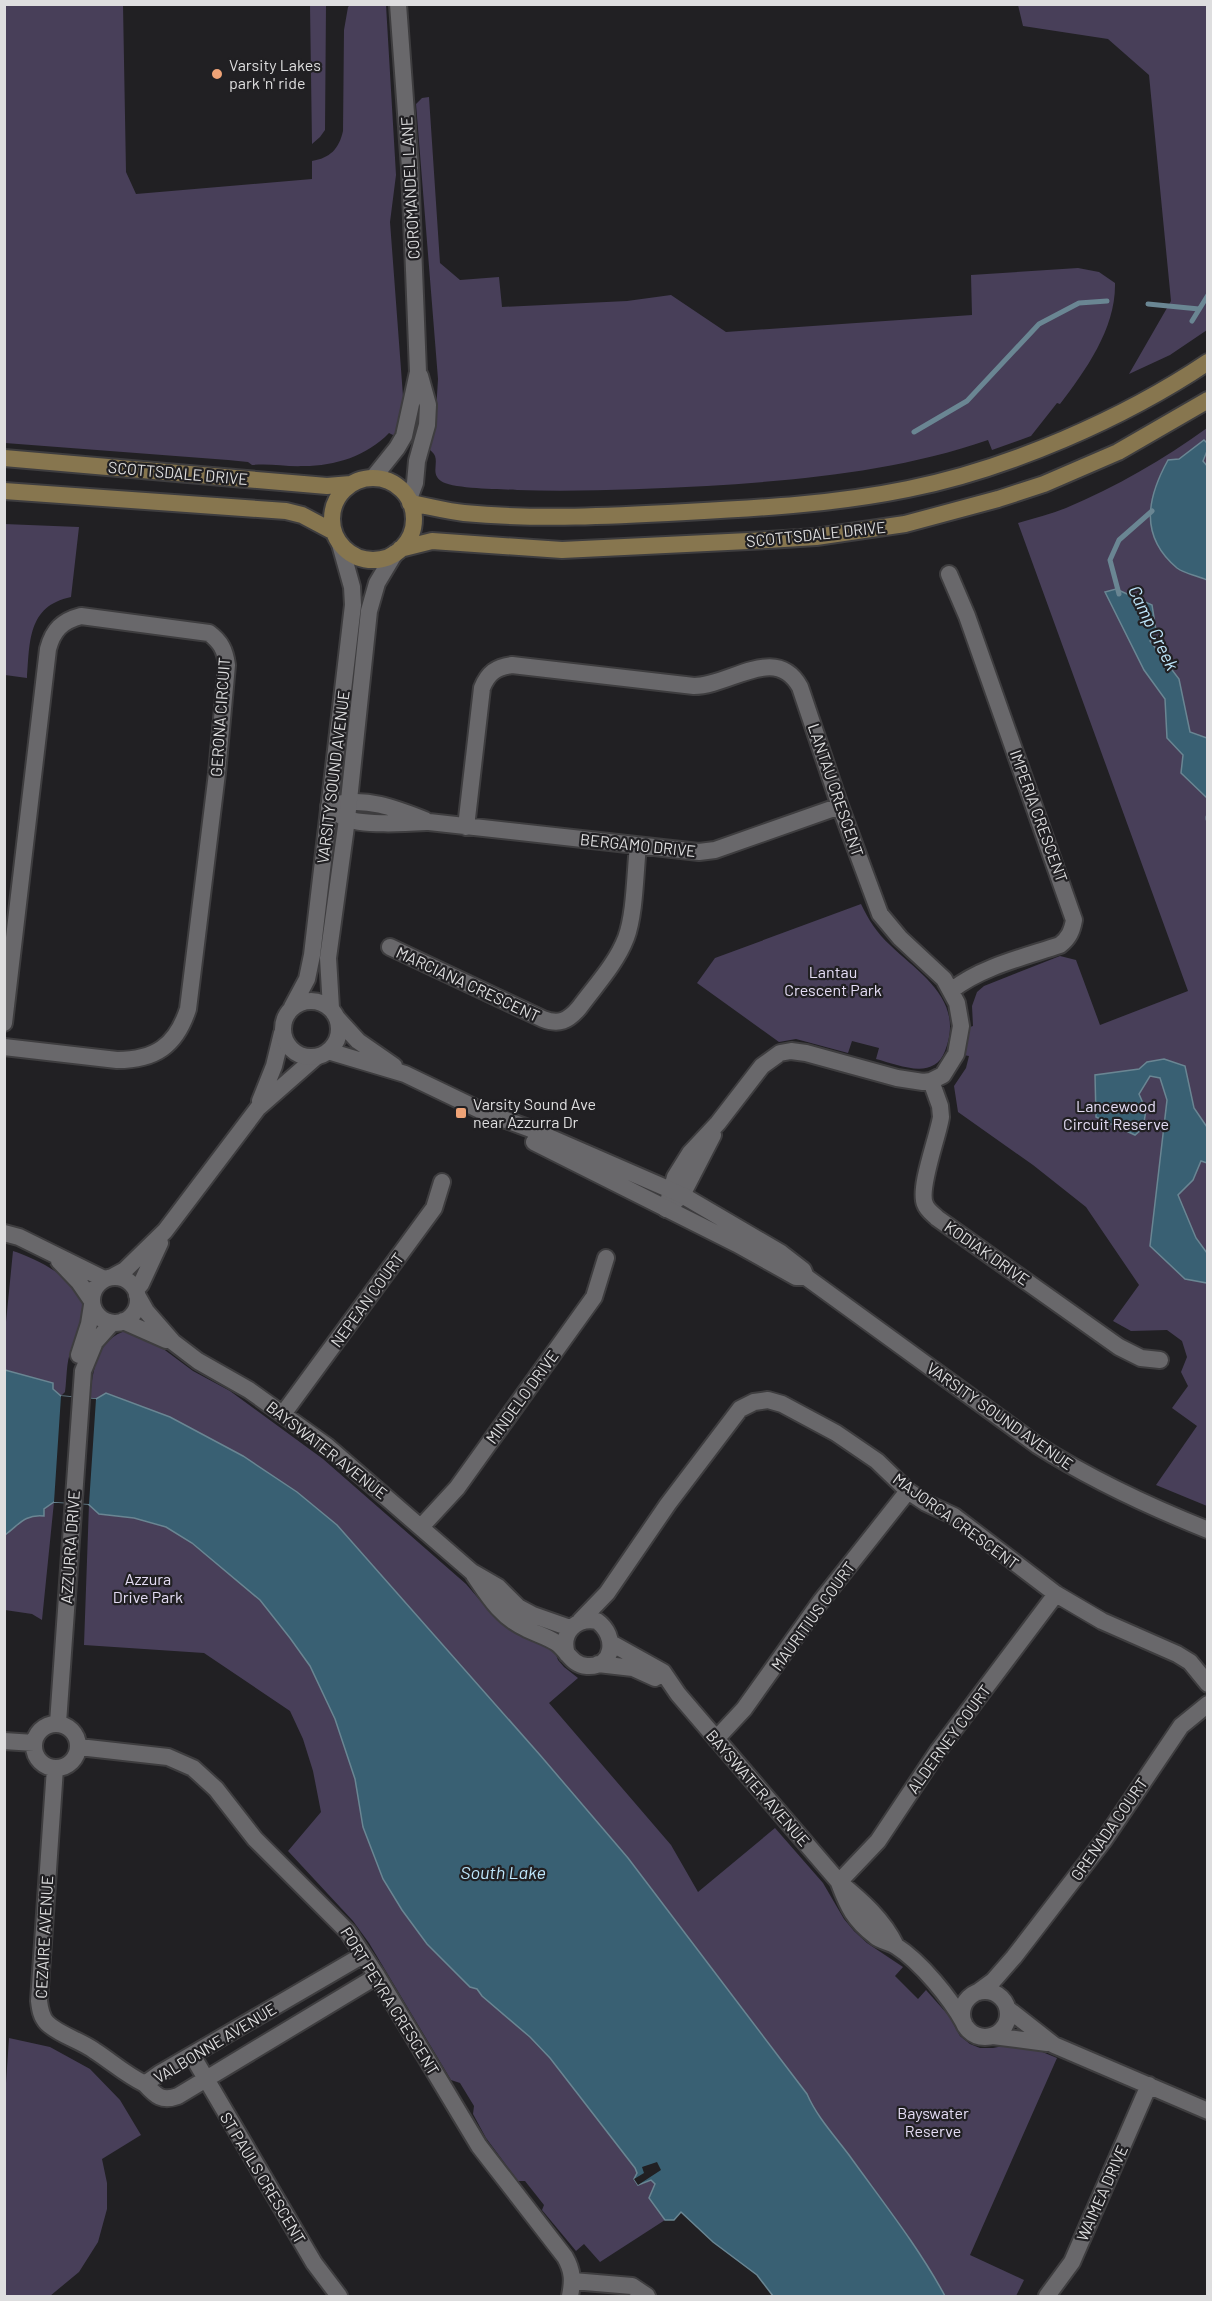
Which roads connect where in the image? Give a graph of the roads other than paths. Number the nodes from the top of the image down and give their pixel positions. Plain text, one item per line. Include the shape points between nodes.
1 (398, 4) edge
2 (1208, 362) edge
3 (418, 372) junction
4 (1208, 400) edge
5 (4, 458) edge
6 (373, 478) junction
7 (351, 484) junction
8 (4, 491) edge
9 (410, 501) junction
10 (337, 538) junction
11 (397, 551) junction
12 (949, 573) dead end
13 (349, 801) junction
14 (840, 806) junction
15 (329, 807) junction
16 (347, 819) junction
17 (429, 822) junction
18 (466, 827) junction
19 (638, 846) junction
20 (390, 947) dead end
21 (952, 990) junction
22 (292, 1007) junction
23 (334, 1013) junction
24 (4, 1023) edge
25 (282, 1033) junction
26 (4, 1047) edge
27 (322, 1054) junction
28 (405, 1074) junction
29 (931, 1081) junction
30 (258, 1108) junction
31 (484, 1112) junction
32 (442, 1182) dead end
33 (676, 1193) junction
34 (666, 1209) junction
35 (165, 1231) junction
36 (4, 1233) edge
37 (52, 1254) junction
38 (606, 1258) dead end
39 (806, 1277) junction
40 (108, 1278) junction
41 (136, 1293) junction
42 (92, 1303) junction
43 (118, 1322) junction
44 (173, 1342) junction
45 (1161, 1360) dead end
46 (83, 1371) junction
47 (283, 1414) junction
48 (908, 1491) junction
49 (421, 1527) junction
50 (1208, 1530) edge
51 (472, 1572) junction
52 (608, 1593) junction
53 (1056, 1594) junction
54 (575, 1624) junction
55 (604, 1626) junction
56 (611, 1643) junction
57 (567, 1654) junction
58 (598, 1664) junction
59 (1208, 1684) edge
60 (678, 1694) junction
61 (1208, 1704) edge
62 (58, 1724) junction
63 (716, 1739) junction
64 (4, 1741) edge
65 (34, 1743) junction
66 (79, 1747) junction
67 (55, 1768) junction
68 (839, 1882) junction
69 (363, 1955) junction
70 (1014, 1957) junction
71 (928, 1974) junction
72 (377, 1976) junction
73 (974, 1994) junction
74 (1008, 2008) junction
75 (964, 2023) junction
76 (993, 2036) junction
77 (1054, 2045) junction
78 (192, 2055) junction
79 (205, 2079) junction
80 (145, 2084) junction
81 (1149, 2085) junction
82 (1208, 2111) edge
83 (571, 2289) edge
84 (339, 2296) edge
85 (647, 2296) edge
86 (1047, 2296) edge

1 - 3 street, COROMANDEL LANE via 410,168
2 - 9 main road, SCOTTSDALE DRIVE via 1111,417 1032,452 908,489 789,506 600,517 462,513
3 - 6 street, COROMANDEL LANE via 404,436
3 - 9 street, COROMANDEL LANE via 428,405 427,425
4 - 11 main road, SCOTTSDALE DRIVE via 1118,452 1044,484 905,524 756,541 562,550 432,541
5 - 7 main road, SCOTTSDALE DRIVE via 327,486
6 - 7 main road
6 - 9 main road via 390,481
7 - 10 main road via 334,505 332,519
8 - 10 main road, SCOTTSDALE DRIVE via 286,511 302,515
9 - 11 main road via 413,526
10 - 11 main road via 350,553 362,558 376,560
10 - 15 street, VARSITY SOUND AVENUE via 352,587 353,606
11 - 13 street, VARSITY SOUND AVENUE via 377,583 369,611
12 - 21 street, IMPERIA CRESCENT via 1074,920 1067,940 1060,945 978,974
13 - 15 street, BERGAMO DRIVE
13 - 16 street, VARSITY SOUND AVENUE
13 - 17 street, BERGAMO DRIVE via 399,809
14 - 18 street, LANTAU CRESCENT via 800,687 795,677 780,668 770,666 715,684 694,686 512,665 492,671 482,688
14 - 19 street, BERGAMO DRIVE via 715,850
14 - 21 street, LANTAU CRESCENT via 880,914
15 - 16 street, BERGAMO DRIVE
15 - 22 street, VARSITY SOUND AVENUE via 312,955 307,979
16 - 17 street, BERGAMO DRIVE via 396,824
16 - 23 street, VARSITY SOUND AVENUE via 328,958
17 - 18 street, BERGAMO DRIVE
18 - 19 street, BERGAMO DRIVE
19 - 20 street, MARCIANA CRESCENT via 626,938 579,1008 563,1022 543,1019
21 - 29 street, LANTAU CRESCENT via 961,1026 956,1054 948,1070
22 - 23 street via 316,1000
22 - 25 street via 286,1014
23 - 27 street via 338,1036 335,1044
23 - 28 street, VARSITY SOUND AVENUE via 358,1041
24 - 26 street, GERONA CIRCUIT via 51,637 57,627 81,616 209,633 225,650 227,665 184,1023 162,1049 134,1060
25 - 27 street via 291,1049 307,1057
25 - 30 street
27 - 28 street, VARSITY SOUND AVENUE
27 - 30 street
28 - 31 street, VARSITY SOUND AVENUE
29 - 33 street via 912,1082 806,1053 780,1053 762,1066 690,1153 675,1177
29 - 45 street, KODIAK DRIVE via 941,1117 924,1184 925,1205 937,1218 1119,1347 1140,1358
30 - 35 street
31 - 33 street, VARSITY SOUND AVENUE
31 - 34 street, VARSITY SOUND AVENUE via 522,1136
32 - 47 street, NEPEAN COURT via 434,1208
33 - 34 street
33 - 39 street, VARSITY SOUND AVENUE via 781,1253
34 - 39 street, VARSITY SOUND AVENUE via 796,1277
35 - 40 street via 125,1270
35 - 41 street
36 - 37 street
37 - 40 street
37 - 42 street via 79,1282
38 - 49 street, MINDELO DRIVE via 594,1297 457,1488
39 - 50 street, VARSITY SOUND AVENUE via 1073,1468 1143,1504
40 - 41 street via 126,1280
40 - 42 street via 95,1288
41 - 43 street via 136,1308 129,1318
41 - 44 street, BAYSWATER AVENUE via 150,1317
42 - 43 street via 100,1317
42 - 46 street via 79,1356
43 - 44 street, BAYSWATER AVENUE
43 - 46 street via 95,1342
44 - 47 street, BAYSWATER AVENUE
46 - 62 street, AZZURRA DRIVE
47 - 49 street, BAYSWATER AVENUE via 354,1467
48 - 52 street, MAJORCA CRESCENT via 877,1461 836,1433 782,1404 754,1402 741,1409 722,1431
48 - 53 street, MAJORCA CRESCENT via 954,1516
48 - 63 street, MAURITIUS COURT via 821,1601 744,1709
49 - 51 street, BAYSWATER AVENUE
51 - 54 street, BAYSWATER AVENUE via 533,1615
51 - 57 street, BAYSWATER AVENUE via 497,1609 510,1620 559,1644
52 - 54 street, MAJORCA CRESCENT
52 - 55 street, MAJORCA CRESCENT
53 - 59 street, MAJORCA CRESCENT via 1102,1621 1178,1654
53 - 68 street, ALDERNEY COURT via 938,1751 878,1841
54 - 55 street, BAYSWATER AVENUE via 589,1620
54 - 57 street via 565,1640
55 - 56 street
56 - 58 street via 610,1652
56 - 60 street, BAYSWATER AVENUE via 663,1672
57 - 58 street, BAYSWATER AVENUE via 577,1664
58 - 60 street, BAYSWATER AVENUE via 633,1668
60 - 63 street, BAYSWATER AVENUE
61 - 70 street, GRENADA COURT via 1181,1726 1104,1840
62 - 65 street via 42,1728
62 - 66 street via 72,1729
63 - 68 street, BAYSWATER AVENUE
64 - 65 street
65 - 67 street via 39,1760
66 - 67 street via 71,1762
66 - 69 street, PORT PEYRA CRESCENT via 168,1757 193,1768 216,1789 255,1839 339,1921
67 - 80 street, CEZAIRE AVENUE via 40,2013 57,2030
68 - 71 street, BAYSWATER AVENUE via 887,1927 896,1946
69 - 72 street, PORT PEYRA CRESCENT
69 - 78 street, VALBONNE AVENUE
70 - 73 street, GRENADA COURT via 993,1981
70 - 74 street, GRENADA COURT via 1007,1984
71 - 73 street, BAYSWATER AVENUE via 950,1988
71 - 75 street, BAYSWATER AVENUE
72 - 79 street, VALBONNE AVENUE
72 - 83 street, PORT PEYRA CRESCENT via 479,2146 565,2257 572,2270
73 - 74 street, BAYSWATER AVENUE via 985,1991 998,1995
73 - 75 street via 963,2009
74 - 76 street via 1007,2023
74 - 77 street, BAYSWATER AVENUE
75 - 76 street, BAYSWATER AVENUE via 979,2037
76 - 77 street, BAYSWATER AVENUE
77 - 81 street, BAYSWATER AVENUE
78 - 79 street, ST PAULS CRESCENT
78 - 80 street, VALBONNE AVENUE
79 - 80 street, VALBONNE AVENUE via 169,2099 160,2098
79 - 84 street, ST PAULS CRESCENT via 314,2264
81 - 82 street, BAYSWATER AVENUE
81 - 86 street, WAIMEA DRIVE via 1072,2262
83 - 85 street via 632,2286

